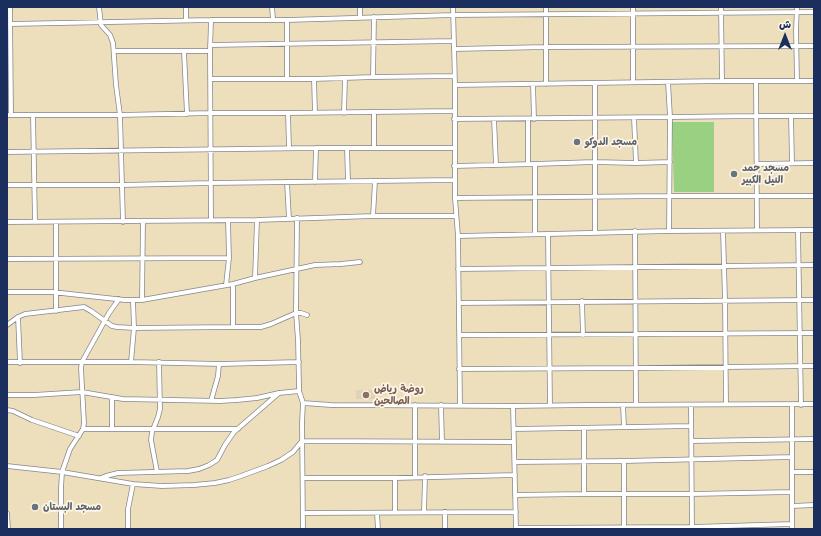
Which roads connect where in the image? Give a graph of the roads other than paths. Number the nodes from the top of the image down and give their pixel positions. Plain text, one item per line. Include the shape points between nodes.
1 (9, 7) edge
2 (100, 7) edge
3 (186, 7) edge
4 (272, 7) edge
5 (360, 7) edge
6 (453, 7) edge
7 (546, 7) edge
8 (633, 7) edge
9 (721, 7) edge
10 (797, 7) edge
11 (797, 12) junction
12 (814, 12) edge
13 (721, 13) junction
14 (546, 14) junction
15 (632, 14) junction
16 (453, 15) junction
17 (374, 17) junction
18 (360, 18) junction
19 (272, 19) junction
20 (186, 20) junction
21 (211, 20) junction
22 (287, 20) junction
23 (100, 22) junction
24 (10, 24) junction
25 (454, 41) junction
26 (374, 42) junction
27 (287, 43) junction
28 (8, 44) edge
29 (210, 45) junction
30 (633, 46) junction
31 (721, 46) junction
32 (797, 46) junction
33 (814, 46) edge
34 (546, 47) junction
35 (454, 49) junction
36 (114, 51) junction
37 (210, 51) junction
38 (184, 52) junction
39 (454, 76) junction
40 (373, 77) junction
41 (345, 78) junction
42 (9, 79) edge
43 (210, 79) junction
44 (287, 79) junction
45 (314, 79) junction
46 (722, 81) junction
47 (756, 81) junction
48 (797, 81) junction
49 (814, 81) edge
50 (633, 82) junction
51 (668, 82) junction
52 (595, 83) junction
53 (534, 84) junction
54 (546, 84) junction
55 (455, 85) junction
56 (454, 111) junction
57 (211, 113) junction
58 (315, 113) junction
59 (344, 113) junction
60 (374, 113) junction
61 (187, 114) junction
62 (288, 114) junction
63 (9, 115) edge
64 (33, 115) junction
65 (120, 115) junction
66 (756, 116) junction
67 (791, 116) junction
68 (814, 116) edge
69 (594, 118) junction
70 (634, 118) junction
71 (670, 118) junction
72 (454, 119) junction
73 (494, 119) junction
74 (528, 119) junction
75 (534, 119) junction
76 (289, 148) junction
77 (316, 148) junction
78 (347, 148) junction
79 (374, 148) junction
80 (455, 148) junction
81 (211, 149) junction
82 (122, 151) junction
83 (7, 152) edge
84 (34, 152) junction
85 (594, 162) junction
86 (670, 162) junction
87 (814, 162) edge
88 (636, 163) junction
89 (792, 163) junction
90 (528, 164) junction
91 (535, 164) junction
92 (756, 164) junction
93 (496, 165) junction
94 (454, 166) junction
95 (454, 180) junction
96 (348, 181) junction
97 (375, 181) junction
98 (287, 182) junction
99 (315, 182) junction
100 (211, 183) junction
101 (7, 185) edge
102 (34, 185) junction
103 (122, 185) junction
104 (594, 196) junction
105 (668, 196) junction
106 (757, 196) junction
107 (814, 196) edge
108 (455, 198) junction
109 (535, 198) junction
110 (373, 216) junction
111 (456, 216) junction
112 (297, 218) junction
113 (289, 219) junction
114 (211, 220) junction
115 (228, 220) junction
116 (257, 220) junction
117 (143, 221) junction
118 (7, 222) edge
119 (35, 222) junction
120 (56, 222) junction
121 (123, 222) junction
122 (669, 230) junction
123 (723, 230) junction
124 (757, 230) junction
125 (798, 230) junction
126 (814, 230) edge
127 (635, 231) junction
128 (594, 233) junction
129 (535, 234) junction
130 (548, 234) junction
131 (458, 236) junction
132 (229, 258) junction
133 (7, 259) edge
134 (56, 259) junction
135 (142, 259) junction
136 (360, 262) dead end
137 (799, 265) junction
138 (814, 265) edge
139 (725, 266) junction
140 (548, 268) junction
141 (635, 268) junction
142 (297, 269) junction
143 (458, 269) junction
144 (255, 278) junction
145 (233, 284) junction
146 (226, 285) junction
147 (7, 292) edge
148 (56, 292) junction
149 (118, 299) junction
150 (142, 300) junction
151 (725, 300) junction
152 (799, 300) junction
153 (814, 300) edge
154 (133, 301) junction
155 (548, 301) junction
156 (582, 301) junction
157 (635, 301) junction
158 (459, 303) junction
159 (56, 311) junction
160 (296, 313) junction
161 (307, 315) dead end
162 (18, 317) junction
163 (105, 321) junction
164 (7, 325) edge
165 (234, 327) junction
166 (134, 328) junction
167 (725, 333) junction
168 (800, 333) junction
169 (814, 333) edge
170 (635, 334) junction
171 (459, 335) junction
172 (549, 335) junction
173 (583, 335) junction
174 (7, 362) edge
175 (82, 362) junction
176 (131, 362) junction
177 (159, 362) junction
178 (298, 362) junction
179 (20, 363) junction
180 (219, 364) junction
181 (800, 366) junction
182 (814, 366) edge
183 (726, 367) junction
184 (459, 368) junction
185 (636, 368) junction
186 (549, 369) junction
187 (299, 391) junction
188 (82, 392) junction
189 (279, 393) junction
190 (7, 395) edge
191 (112, 397) junction
192 (160, 399) junction
193 (211, 400) junction
194 (303, 403) junction
195 (726, 404) junction
196 (814, 404) edge
197 (415, 405) junction
198 (442, 405) junction
199 (460, 405) junction
200 (550, 405) junction
201 (623, 405) junction
202 (636, 405) junction
203 (691, 405) junction
204 (792, 405) junction
205 (801, 405) junction
206 (513, 406) junction
207 (7, 410) edge
208 (691, 426) junction
209 (624, 427) junction
210 (112, 428) junction
211 (154, 428) junction
212 (584, 428) junction
213 (83, 429) junction
214 (238, 429) junction
215 (514, 429) junction
216 (79, 436) junction
217 (792, 439) junction
218 (814, 439) edge
219 (302, 441) junction
220 (692, 441) junction
221 (415, 442) junction
222 (442, 442) junction
223 (514, 442) junction
224 (792, 457) junction
225 (692, 459) junction
226 (584, 461) junction
227 (624, 461) junction
228 (515, 462) junction
229 (7, 466) edge
230 (62, 472) junction
231 (157, 472) junction
232 (792, 472) junction
233 (814, 472) edge
234 (514, 475) junction
235 (415, 476) junction
236 (425, 476) junction
237 (101, 478) junction
238 (303, 478) junction
239 (395, 478) junction
240 (133, 484) junction
241 (792, 492) junction
242 (584, 494) junction
243 (624, 494) junction
244 (691, 494) junction
245 (515, 495) junction
246 (814, 505) edge
247 (792, 506) junction
248 (377, 512) junction
249 (395, 512) junction
250 (424, 512) junction
251 (445, 512) junction
252 (516, 512) junction
253 (7, 513) edge
254 (303, 513) junction
255 (792, 527) edge
256 (516, 528) edge
257 (583, 528) edge
258 (624, 528) junction
259 (692, 528) edge
260 (8, 529) edge
261 (61, 529) edge
262 (128, 529) edge
263 (303, 529) edge
264 (378, 529) edge
265 (445, 529) edge

1 - 24 street
2 - 23 street
3 - 20 street
4 - 19 street
5 - 18 street
6 - 16 street
7 - 14 street
8 - 15 street
9 - 13 street
10 - 11 street
11 - 12 street
11 - 13 street
11 - 32 street
13 - 15 street
13 - 31 street
14 - 15 street
14 - 16 street
14 - 34 street
15 - 30 street
16 - 17 street
16 - 25 street
17 - 18 street
17 - 26 street
18 - 22 street
19 - 21 street
19 - 22 street
20 - 21 street
20 - 23 street
21 - 29 street
22 - 27 street
23 - 24 street
23 - 36 street via 112,38
24 - 28 street
25 - 26 street
25 - 35 street
26 - 27 street
26 - 40 street
27 - 29 street
27 - 44 street
28 - 42 street
29 - 37 street
30 - 31 street
30 - 34 street
30 - 50 street
31 - 32 street
31 - 46 street
32 - 33 street
32 - 48 street
34 - 35 street
34 - 54 street
35 - 39 street
36 - 38 street
36 - 65 street
37 - 38 street
37 - 43 street
38 - 61 street
39 - 40 street
39 - 55 street
40 - 41 street
41 - 45 street
41 - 59 street
42 - 63 street
43 - 44 street
43 - 57 street
44 - 45 street
45 - 58 street
46 - 47 street
46 - 51 street
47 - 48 street
47 - 66 street
48 - 49 street
50 - 51 street
50 - 52 street
51 - 71 street
52 - 54 street
52 - 69 street
53 - 54 street
53 - 55 street
53 - 75 street
55 - 56 street
56 - 60 street
56 - 72 street
57 - 61 street
57 - 62 street
57 - 81 street
58 - 59 street
58 - 62 street
59 - 60 street
60 - 79 street
61 - 65 street
62 - 76 street
63 - 64 street
64 - 65 street
64 - 84 street
65 - 82 street
66 - 67 street
66 - 71 street
66 - 92 street
67 - 68 street
67 - 89 street
69 - 70 street
69 - 75 street
69 - 85 street
70 - 71 street
70 - 88 street
71 - 86 street
72 - 73 street
72 - 80 street
73 - 74 street
73 - 93 street
74 - 75 street
74 - 90 street
76 - 77 street
76 - 81 street
77 - 78 street
77 - 99 street
78 - 79 street
78 - 96 street
79 - 80 street
80 - 94 street
81 - 82 street
81 - 100 street
82 - 84 street
82 - 103 street
83 - 84 street
84 - 102 street
85 - 88 street
85 - 91 street
85 - 104 street
86 - 88 street
86 - 105 street
87 - 89 street
89 - 92 street
90 - 91 street
90 - 93 street
91 - 109 street
92 - 106 street
93 - 94 street
94 - 95 street
95 - 97 street
95 - 108 street
96 - 97 street
96 - 99 street
97 - 110 street
98 - 99 street
98 - 100 street
98 - 113 street
100 - 103 street
100 - 114 street
101 - 102 street
102 - 103 street
102 - 119 street
103 - 121 street
104 - 105 street
104 - 109 street
104 - 128 street
105 - 106 street
105 - 122 street
106 - 107 street
106 - 124 street
108 - 109 street
108 - 111 street
109 - 129 street
110 - 111 street
110 - 112 street
111 - 131 street
112 - 113 street
112 - 142 street
113 - 116 street
114 - 115 street
114 - 117 street
115 - 116 street
115 - 132 street
116 - 144 street
117 - 121 street
117 - 135 street
118 - 119 street
119 - 120 street
120 - 121 street
120 - 134 street
122 - 123 street
122 - 127 street
123 - 124 street
123 - 139 street
124 - 125 street
125 - 126 street
125 - 137 street
127 - 128 street
127 - 141 street
128 - 130 street
129 - 130 street
129 - 131 street
130 - 140 street
131 - 143 street
132 - 135 street
132 - 146 street
133 - 134 street
134 - 135 street
134 - 148 street
135 - 150 street
136 - 142 street
137 - 138 street
137 - 139 street
137 - 152 street
139 - 141 street
139 - 151 street
140 - 141 street
140 - 143 street
140 - 155 street
141 - 157 street
142 - 144 street
142 - 160 street
143 - 158 street
144 - 145 street
145 - 146 street
145 - 165 street
146 - 150 street
147 - 148 street
148 - 149 street
148 - 159 street
149 - 154 street
149 - 163 street
150 - 154 street
151 - 152 street
151 - 157 street
151 - 167 street
152 - 153 street
152 - 168 street
154 - 166 street
155 - 156 street
155 - 158 street
155 - 172 street
156 - 157 street
156 - 173 street
157 - 170 street
158 - 171 street
159 - 162 street via 30,313
159 - 163 street via 84,307
160 - 161 street
160 - 165 street via 266,326
160 - 178 street
162 - 164 street
162 - 179 street
163 - 166 street via 114,327
163 - 175 street
165 - 166 street
166 - 176 street
167 - 168 street
167 - 170 street
167 - 183 street
168 - 169 street
168 - 181 street
170 - 173 street
170 - 185 street
171 - 172 street
171 - 184 street
172 - 173 street
172 - 186 street
174 - 179 street
175 - 176 street
175 - 179 street
175 - 188 street
176 - 177 street
177 - 180 street
177 - 192 street
178 - 180 street
178 - 187 street
180 - 193 street
181 - 182 street
181 - 183 street
181 - 205 street
183 - 185 street
183 - 195 street
184 - 186 street
184 - 199 street
185 - 186 street
185 - 202 street
186 - 200 street
187 - 189 street
187 - 194 street
188 - 190 street
188 - 191 street
188 - 213 street
189 - 193 street via 250,399
189 - 214 street
191 - 192 street
191 - 210 street
192 - 193 street
192 - 211 street via 160,413
194 - 197 street
194 - 219 street
195 - 203 street
195 - 204 street
196 - 205 street
197 - 198 street
197 - 221 street
198 - 199 street
198 - 222 street
199 - 206 street
200 - 201 street
200 - 206 street
201 - 202 street
201 - 209 street
202 - 203 street
203 - 208 street
204 - 205 street
204 - 217 street
206 - 215 street
207 - 216 street
208 - 209 street
208 - 220 street
209 - 212 street
210 - 211 street
210 - 213 street
211 - 214 street
211 - 231 street via 152,444
212 - 215 street
212 - 226 street
213 - 216 street
214 - 231 street via 230,437 217,460 209,465 188,471
215 - 223 street
216 - 230 street via 70,449
217 - 218 street
217 - 220 street
217 - 224 street
219 - 221 street
219 - 238 street
219 - 240 street via 293,452 281,460 229,480 194,486
220 - 225 street
221 - 222 street
221 - 235 street
222 - 223 street
223 - 228 street
224 - 225 street
224 - 232 street
225 - 227 street
225 - 244 street
226 - 227 street
226 - 228 street
226 - 242 street
227 - 243 street
228 - 234 street
229 - 230 street
230 - 237 street
230 - 261 street
231 - 237 street via 118,473
232 - 233 street
232 - 241 street
234 - 236 street
234 - 245 street
235 - 236 street
235 - 239 street
236 - 250 street
237 - 240 street
238 - 239 street
238 - 254 street
239 - 249 street
240 - 262 street via 128,509
241 - 244 street
241 - 247 street
242 - 243 street
242 - 245 street
243 - 244 street
243 - 258 street
244 - 259 street
245 - 252 street
246 - 247 street
247 - 255 street
248 - 249 street
248 - 254 street
248 - 264 street
249 - 250 street
250 - 251 street
251 - 252 street
251 - 265 street
252 - 256 street
253 - 260 street
254 - 263 street
255 - 259 street
256 - 257 street
257 - 258 street
258 - 259 street

